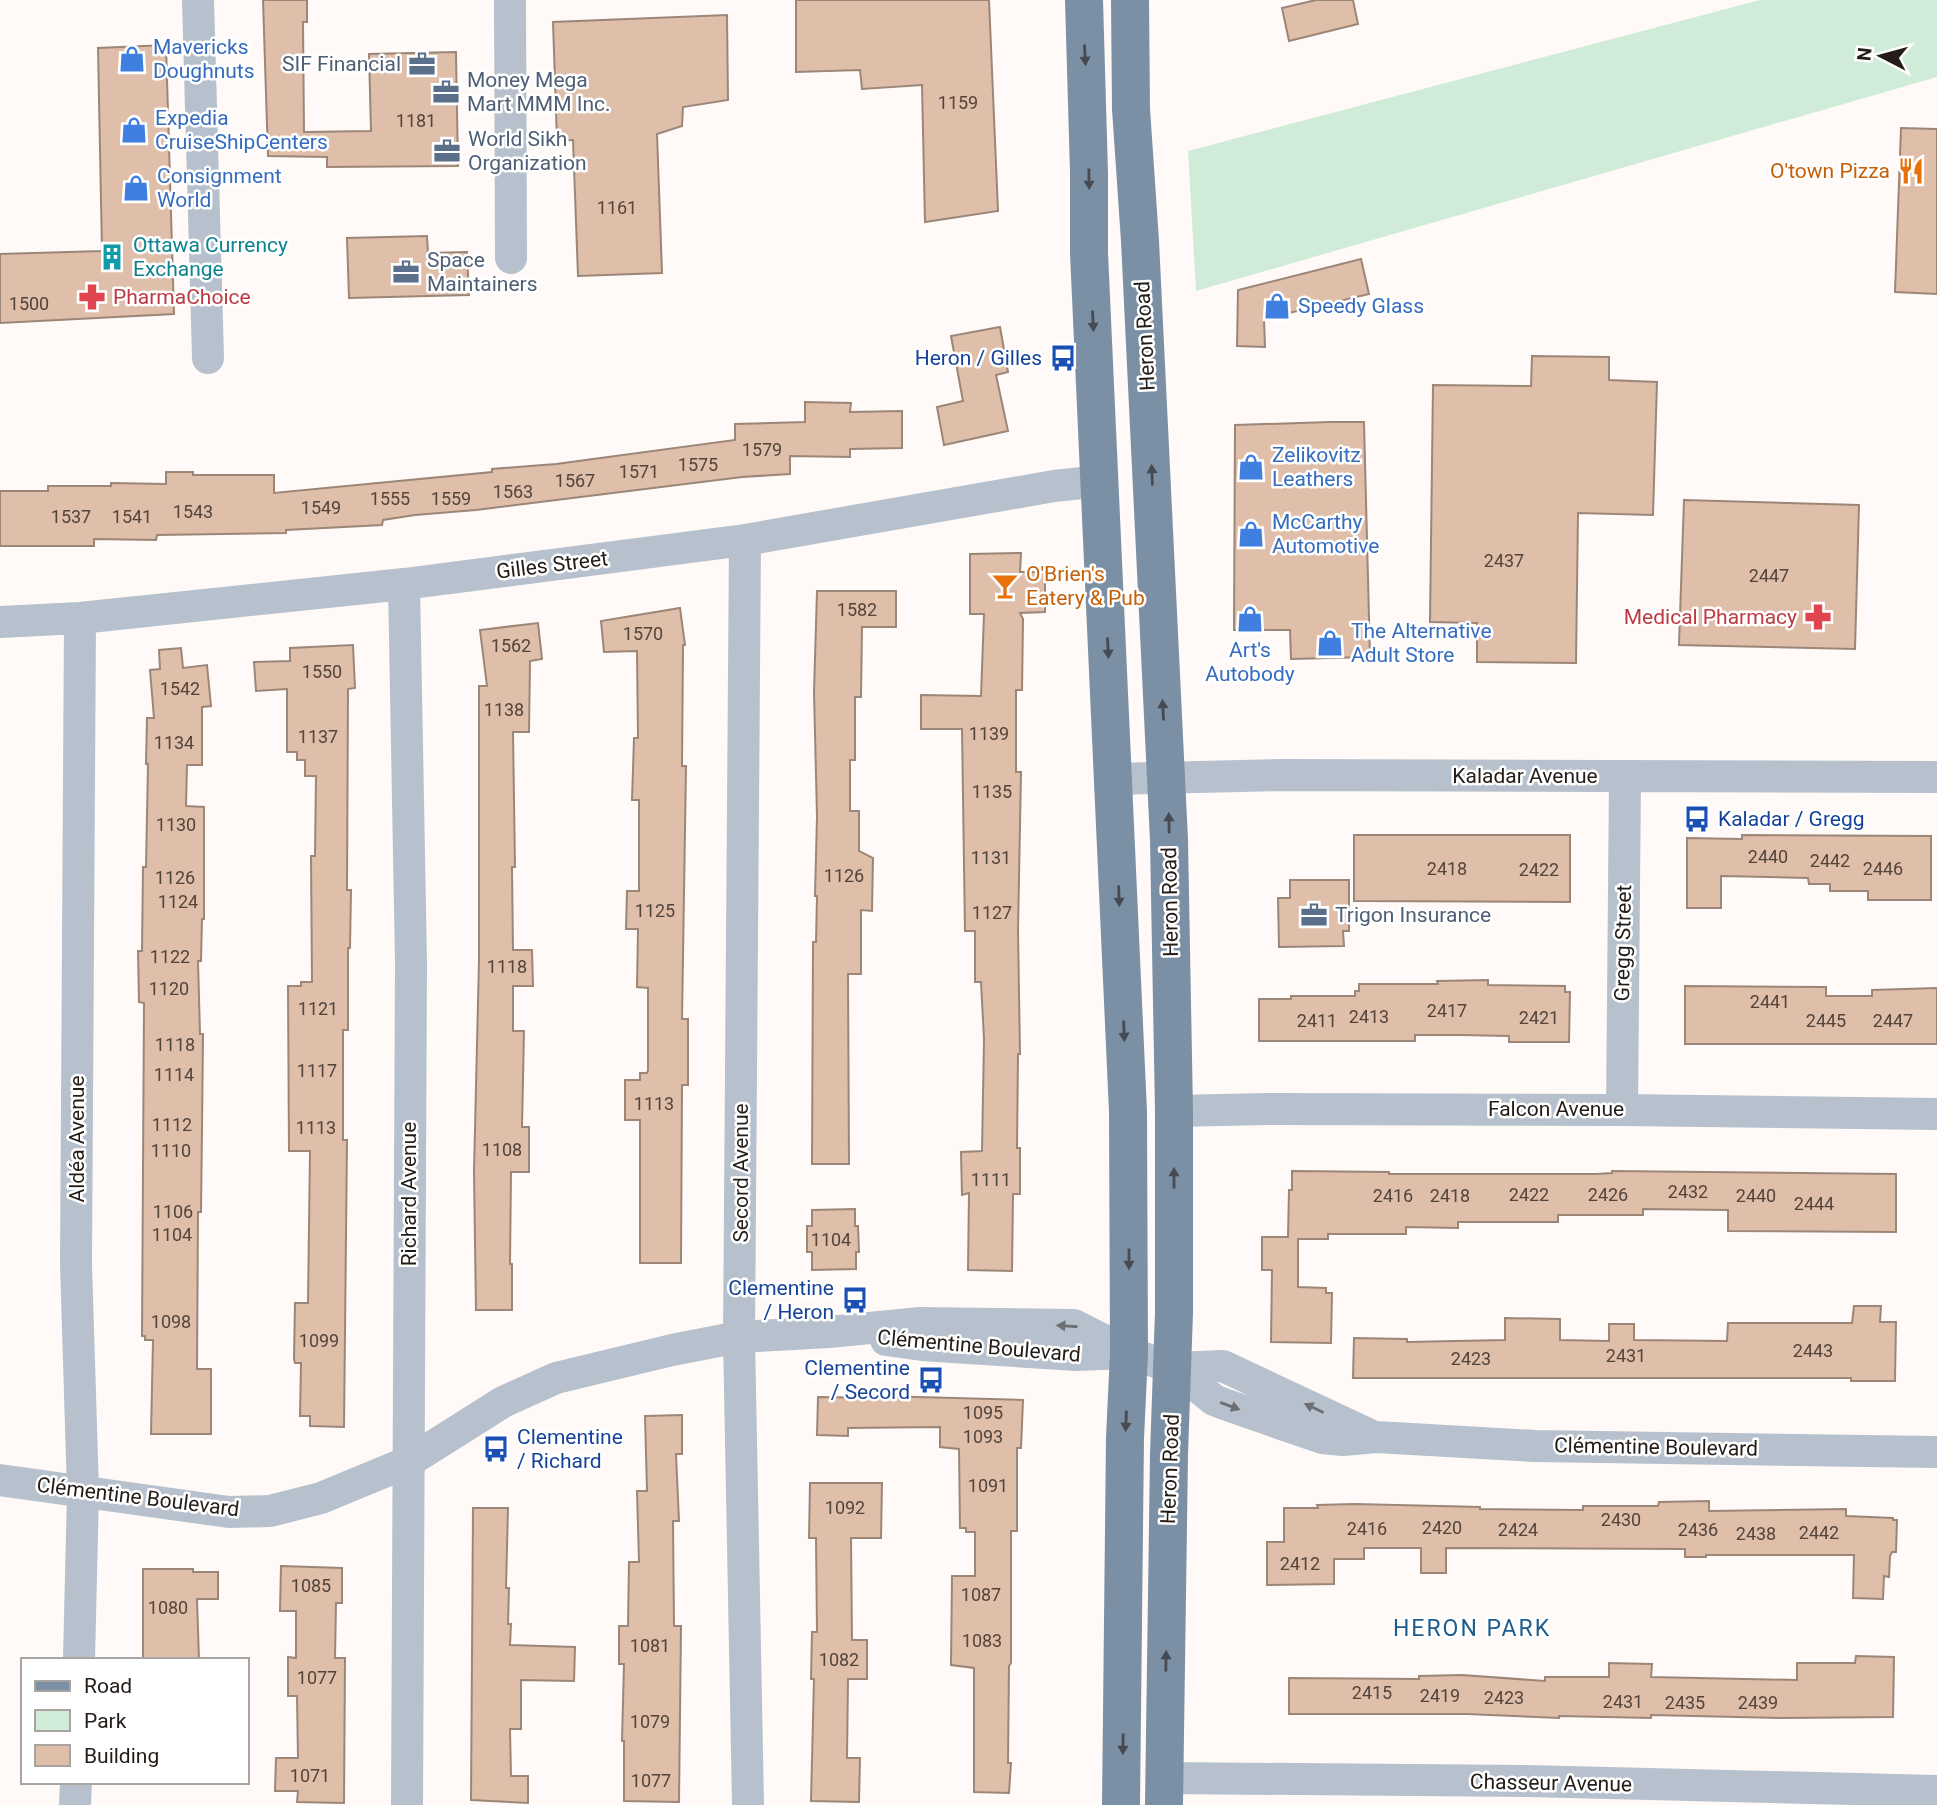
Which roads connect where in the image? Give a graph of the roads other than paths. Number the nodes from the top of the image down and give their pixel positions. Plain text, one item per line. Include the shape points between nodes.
1 (198, 0) edge
2 (510, 0) edge
3 (1084, 0) edge
4 (1130, 0) edge
5 (511, 258) dead end
6 (208, 358) dead end
7 (1101, 481) junction
8 (745, 540) junction
9 (404, 584) junction
10 (80, 618) junction
11 (0, 622) edge
12 (1625, 777) junction
13 (1937, 777) edge
14 (1168, 778) junction
15 (1114, 779) junction
16 (1622, 1110) junction
17 (1174, 1111) junction
18 (1937, 1114) edge
19 (738, 1337) junction
20 (1129, 1353) junction
21 (1174, 1368) junction
22 (1937, 1452) edge
23 (408, 1462) junction
24 (0, 1480) edge
25 (83, 1491) junction
26 (79, 1658) edge
27 (76, 1784) edge
28 (1164, 1791) edge
29 (1937, 1791) edge
30 (75, 1805) edge
31 (407, 1805) edge
32 (748, 1805) edge
33 (1121, 1805) edge

1 - 6 street
2 - 5 street
3 -> 7 main road, Heron Road via 1089,253
14 -> 4 main road, Heron Road via 1131,109
7 - 8 street, Gilles Street
7 -> 15 main road, Heron Road
8 - 9 street, Gilles Street
8 - 19 street, Secord Avenue
9 - 10 street, Gilles Street
9 - 23 street, Richard Avenue via 411,962
10 - 11 street, Gilles Street
10 - 25 street, Aldéa Avenue via 76,1264
12 - 13 street, Kaladar Avenue
12 - 14 street, Kaladar Avenue
12 - 16 street, Gregg Street
14 - 15 street, Kaladar Avenue
17 -> 14 main road, Heron Road
15 -> 20 main road, Heron Road via 1128,1112
16 - 17 street, Falcon Avenue
16 - 18 street, Falcon Avenue
21 -> 17 main road, Heron Road
19 - 20 street, Clémentine Boulevard via 920,1323 1074,1325
19 - 23 street, Clémentine Boulevard via 556,1378 503,1402
19 - 32 street, Secord Avenue
20 - 21 street, Clémentine Boulevard
20 -> 33 main road, Heron Road
21 - 22 street, Clémentine Boulevard via 1223,1366 1376,1437 1535,1446
28 -> 21 main road, Heron Road
23 - 25 street, Clémentine Boulevard via 320,1498 270,1511 229,1512
23 - 31 street, Richard Avenue
24 - 25 street, Clémentine Boulevard
25 - 26 street, Aldéa Avenue
27 - 30 street
28 - 29 street, Chasseur Avenue via 1527,1781

